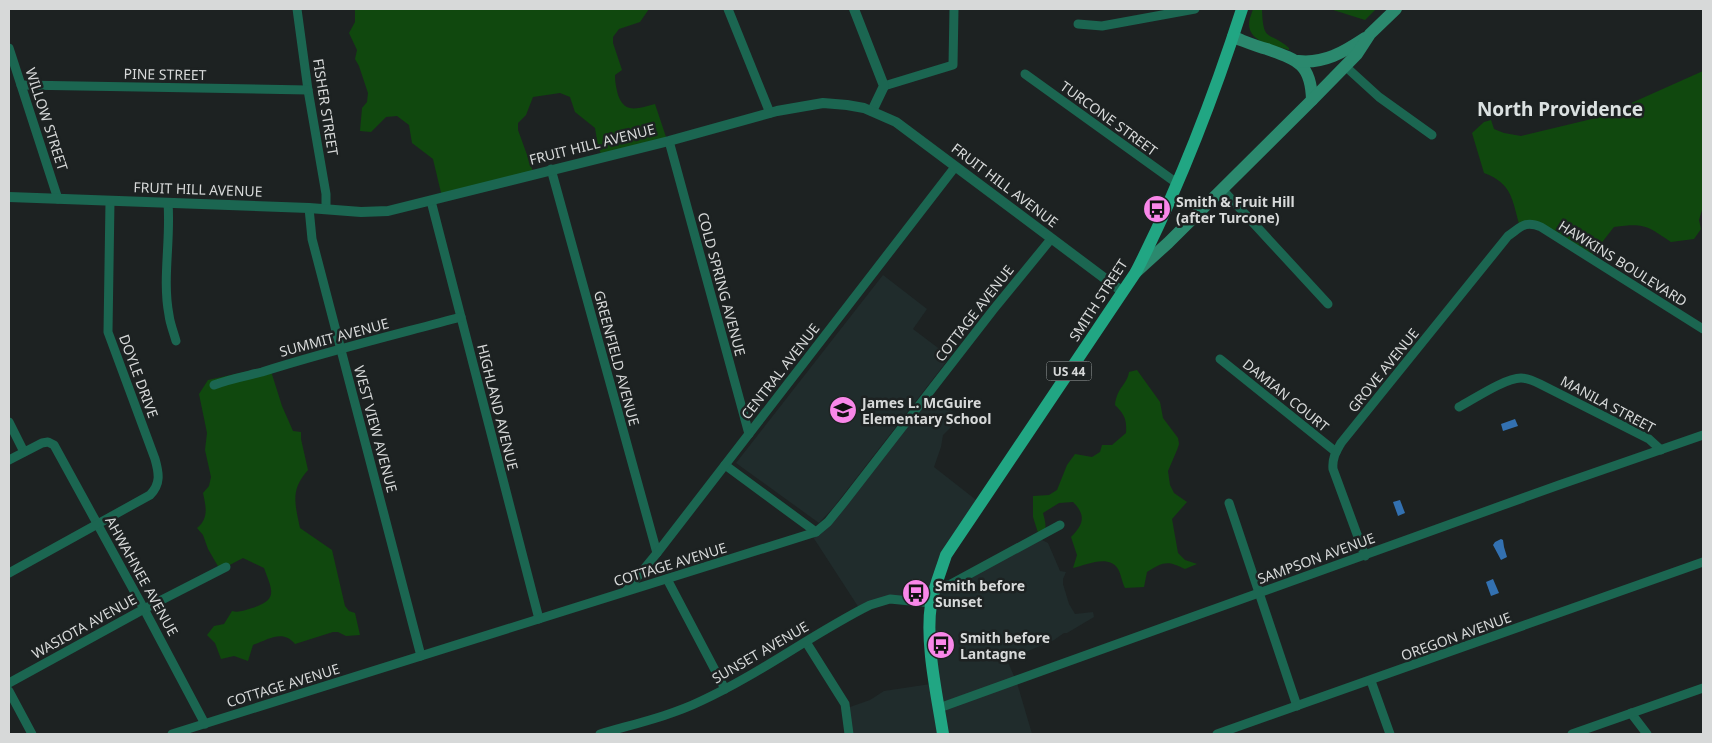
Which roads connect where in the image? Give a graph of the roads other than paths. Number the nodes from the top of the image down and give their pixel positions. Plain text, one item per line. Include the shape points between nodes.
1 (297, 9) edge
2 (728, 9) edge
3 (854, 9) edge
4 (954, 9) edge
5 (1195, 9) edge
6 (1242, 9) edge
7 (1396, 9) edge
8 (1078, 24) dead end
9 (1370, 34) junction
10 (1233, 37) junction
11 (9, 48) edge
12 (1298, 61) junction
13 (1345, 66) junction
14 (1025, 74) dead end
15 (21, 85) junction
16 (884, 86) junction
17 (308, 90) junction
18 (1312, 100) junction
19 (872, 111) junction
20 (770, 114) junction
21 (1432, 135) dead end
22 (669, 140) junction
23 (955, 166) junction
24 (551, 169) junction
25 (1178, 184) junction
26 (1222, 190) junction
27 (9, 197) edge
28 (58, 199) junction
29 (110, 201) junction
30 (431, 201) junction
31 (168, 203) junction
32 (309, 208) junction
33 (326, 209) junction
34 (1526, 224) joint
35 (1052, 239) junction
36 (1136, 272) junction
37 (1123, 292) junction
38 (1328, 304) dead end
39 (461, 317) junction
40 (1703, 329) edge
41 (176, 341) dead end
42 (341, 348) junction
43 (1220, 359) dead end
44 (214, 385) dead end
45 (1459, 407) dead end
46 (9, 422) edge
47 (749, 434) junction
48 (1703, 435) edge
49 (1661, 450) junction
50 (24, 452) junction
51 (1336, 452) junction
52 (9, 460) edge
53 (726, 465) junction
54 (1229, 504) dead end
55 (98, 525) junction
56 (1060, 525) dead end
57 (816, 532) junction
58 (657, 554) junction
59 (1365, 556) junction
60 (1703, 562) edge
61 (226, 566) dead end
62 (9, 573) edge
63 (667, 579) junction
64 (936, 588) junction
65 (626, 592) junction
66 (1260, 593) junction
67 (931, 603) junction
68 (144, 609) junction
69 (539, 619) junction
70 (806, 642) junction
71 (421, 656) junction
72 (1370, 681) junction
73 (9, 683) edge
74 (1703, 688) edge
75 (725, 689) junction
76 (9, 691) edge
77 (1297, 706) junction
78 (939, 708) junction
79 (1631, 713) junction
80 (205, 724) junction
81 (32, 734) edge
82 (172, 734) edge
83 (600, 734) edge
84 (850, 734) edge
85 (943, 734) edge
86 (1217, 734) edge
87 (1390, 734) edge
88 (1572, 734) edge
89 (1647, 734) edge

1 - 17 street, FISHER STREET
2 - 20 street
3 - 16 street
4 - 16 street via 953,65
5 - 8 street via 1102,26
6 - 10 main road, SMITH STREET / US 44
7 - 9 main road
9 - 12 main road via 1333,57 1316,62
9 - 13 main road
10 - 12 main road
10 - 25 main road, SMITH STREET / US 44
11 - 15 street, WILLOW STREET
12 - 18 main road via 1308,73
13 - 18 main road
13 - 21 street via 1378,97
14 - 25 street, TURCONE STREET
15 - 17 street, PINE STREET
15 - 28 street, WILLOW STREET
16 - 19 street
17 - 33 street, FISHER STREET
18 - 26 main road
19 - 20 street, FRUIT HILL AVENUE via 847,104 823,104
19 - 23 street, FRUIT HILL AVENUE via 896,122
20 - 22 street, FRUIT HILL AVENUE
22 - 24 street, FRUIT HILL AVENUE
22 - 47 street, COLD SPRING AVENUE
23 - 35 street, FRUIT HILL AVENUE
23 - 47 street, CENTRAL AVENUE
24 - 30 street, FRUIT HILL AVENUE
24 - 58 street, GREENFIELD AVENUE
25 - 36 main road, SMITH STREET / US 44
26 - 36 main road
26 - 38 street
27 - 28 street, FRUIT HILL AVENUE
28 - 29 street, FRUIT HILL AVENUE
29 - 31 street, FRUIT HILL AVENUE
29 - 55 street, DOYLE DRIVE via 108,332 155,459 159,479 156,490 150,495
30 - 33 street, FRUIT HILL AVENUE via 382,212
30 - 39 street, HIGHLAND AVENUE
31 - 32 street, FRUIT HILL AVENUE
31 - 41 street via 167,298 168,315
32 - 33 street, FRUIT HILL AVENUE
32 - 42 street, WEST VIEW AVENUE via 312,239
34 - 40 street, HAWKINS BOULEVARD via 1540,227
34 - 51 street, GROVE AVENUE via 1508,236
35 - 37 street, FRUIT HILL AVENUE
35 - 57 street, COTTAGE AVENUE via 845,501
36 - 37 main road, SMITH STREET / US 44
37 - 64 main road, SMITH STREET / US 44 via 952,545
39 - 42 street, SUMMIT AVENUE
39 - 69 street, HIGHLAND AVENUE
42 - 44 street, SUMMIT AVENUE
42 - 71 street, WEST VIEW AVENUE
43 - 51 street, DAMIAN COURT
45 - 49 street, MANILA STREET via 1508,381 1523,378 1649,439
46 - 50 street
47 - 53 street, CENTRAL AVENUE
48 - 49 street, SAMPSON AVENUE
49 - 59 street, SAMPSON AVENUE
50 - 52 street
50 - 55 street, AHWAHNEE AVENUE via 51,443
51 - 59 street via 1332,460 1333,469
53 - 57 street
53 - 58 street, CENTRAL AVENUE
54 - 66 street
55 - 62 street, DOYLE DRIVE
55 - 68 street, AHWAHNEE AVENUE
56 - 64 street via 951,584
57 - 63 street, COTTAGE AVENUE
58 - 65 street, CENTRAL AVENUE
59 - 66 street, SAMPSON AVENUE
60 - 72 street, OREGON AVENUE
61 - 68 street, WASIOTA AVENUE
63 - 65 street, COTTAGE AVENUE
63 - 75 street
64 - 67 main road, SMITH STREET / US 44
65 - 69 street, COTTAGE AVENUE
66 - 77 street
66 - 78 street, SAMPSON AVENUE
67 - 70 street, SUNSET AVENUE via 881,601
67 - 78 main road, SMITH STREET / US 44 via 930,636
68 - 73 street, WASIOTA AVENUE
68 - 80 street, AHWAHNEE AVENUE
69 - 71 street, COTTAGE AVENUE
70 - 75 street, SUNSET AVENUE
70 - 84 street via 845,704
71 - 80 street, COTTAGE AVENUE
72 - 77 street, OREGON AVENUE
72 - 87 street
74 - 79 street
75 - 83 street, SUNSET AVENUE via 668,714
76 - 81 street
77 - 86 street, OREGON AVENUE
78 - 85 main road, SMITH STREET / US 44
79 - 88 street
79 - 89 street
80 - 82 street, COTTAGE AVENUE

